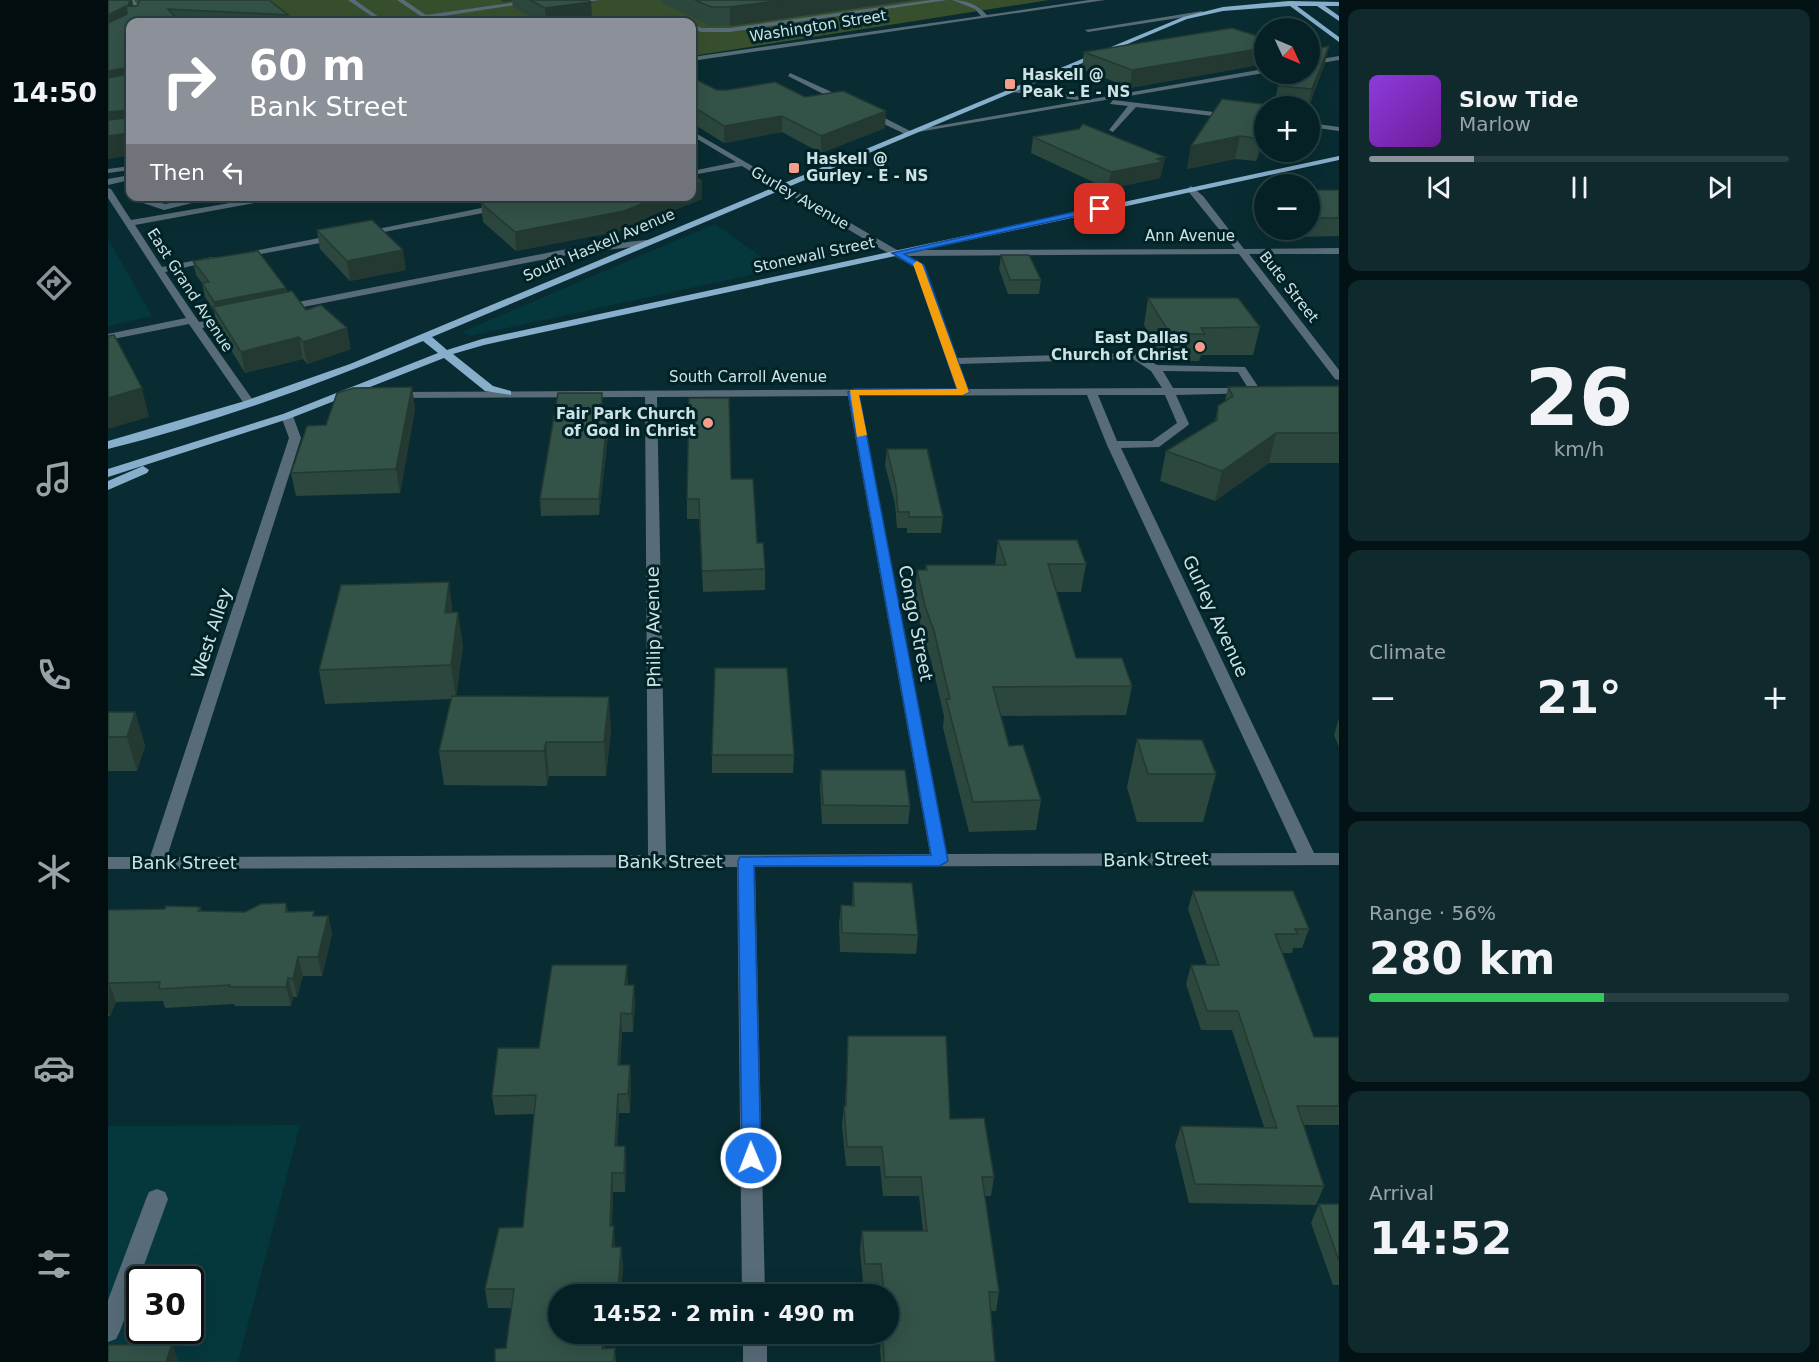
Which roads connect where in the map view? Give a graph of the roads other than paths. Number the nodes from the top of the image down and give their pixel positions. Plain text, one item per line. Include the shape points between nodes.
1 (131, 0) edge
2 (351, 0) edge
3 (400, 0) edge
4 (543, 0) edge
5 (565, 0) edge
6 (596, 0) edge
7 (944, 0) edge
8 (955, 0) edge
9 (1056, 0) edge
10 (1102, 0) edge
11 (1241, 0) edge
12 (1284, 0) edge
13 (1312, 0) edge
14 (1090, 1) edge
15 (1292, 4) junction
16 (1320, 4) junction
17 (1339, 4) edge
18 (1205, 12) junction
19 (984, 15) junction
20 (425, 17) joint
21 (138, 18) edge
22 (377, 18) edge
23 (1339, 19) edge
24 (696, 28) edge
25 (1088, 30) dead end
26 (1339, 40) edge
27 (696, 58) edge
28 (1339, 58) edge
29 (1320, 61) edge
30 (1254, 73) edge
31 (790, 75) dead end
32 (1014, 90) junction
33 (1094, 100) junction
34 (850, 104) edge
35 (1134, 104) junction
36 (860, 109) edge
37 (1254, 119) edge
38 (1320, 126) edge
39 (1339, 129) edge
40 (1113, 130) dead end
41 (914, 131) junction
42 (696, 136) edge
43 (1339, 158) edge
44 (126, 161) edge
45 (108, 163) edge
46 (741, 164) junction
47 (126, 169) edge
48 (108, 171) edge
49 (696, 171) edge
50 (126, 179) edge
51 (108, 182) edge
52 (782, 187) junction
53 (1191, 189) junction
54 (108, 191) edge
55 (126, 198) edge
56 (199, 201) edge
57 (259, 201) edge
58 (135, 202) edge
59 (513, 205) edge
60 (129, 223) junction
61 (646, 243) junction
62 (1241, 251) junction
63 (1339, 251) edge
64 (896, 253) junction
65 (230, 257) edge
66 (218, 259) edge
67 (159, 270) junction
68 (275, 310) edge
69 (252, 315) edge
70 (194, 323) junction
71 (424, 336) junction
72 (108, 337) edge
73 (447, 352) junction
74 (952, 361) junction
75 (1156, 368) junction
76 (1339, 377) edge
77 (1091, 391) junction
78 (1169, 391) junction
79 (651, 392) junction
80 (854, 392) junction
81 (963, 392) junction
82 (507, 393) junction
83 (338, 396) junction
84 (249, 403) junction
85 (287, 416) junction
86 (209, 441) junction
87 (1113, 445) junction
88 (108, 447) edge
89 (108, 473) edge
90 (108, 486) edge
91 (1307, 857) junction
92 (1339, 859) edge
93 (746, 861) junction
94 (940, 861) junction
95 (157, 862) junction
96 (657, 862) junction
97 (108, 863) edge
98 (157, 1199) dead end
99 (754, 1284) edge
100 (108, 1331) edge
101 (755, 1344) edge
102 (755, 1362) edge

1 - 21 street via 140,12
2 - 22 street
3 - 20 street
4 - 20 street
5 - 6 street
7 - 24 street via 730,30
8 - 19 street via 977,8
9 - 19 street, Washington Street via 996,9
10 - 14 street, Washington Street
11 - 18 main road
12 - 15 main road
13 - 16 main road
14 - 19 street, Washington Street
15 - 16 main road, South Haskell Avenue
15 - 18 main road, South Haskell Avenue
15 - 26 main road
16 - 17 main road, South Haskell Avenue
16 - 23 main road
18 - 25 street
18 - 32 main road, South Haskell Avenue
19 - 27 street, Washington Street
28 - 29 street
30 - 33 street
31 - 34 street
32 - 33 street
32 - 41 main road, South Haskell Avenue
33 - 35 street
33 - 41 street
35 - 37 street
35 - 40 street
36 - 41 street
38 - 39 street
41 - 52 main road, South Haskell Avenue
42 - 46 street, Gurley Avenue
43 - 53 main road, Stonewall Street
44 - 45 street
46 - 49 street
46 - 52 street, Gurley Avenue
47 - 48 street
50 - 51 street
52 - 61 main road, South Haskell Avenue
52 - 64 street, Gurley Avenue
53 - 62 street, Bute Street
53 - 64 main road, Stonewall Street
54 - 55 street, East Grand Avenue
56 - 58 street via 164,207
57 - 60 street
58 - 60 street, East Grand Avenue
59 - 65 street
60 - 67 street, East Grand Avenue
61 - 68 street via 572,251
61 - 71 main road, South Haskell Avenue
62 - 63 street, Ann Avenue
62 - 64 street, Ann Avenue
62 - 76 street, Bute Street
64 - 73 main road, Stonewall Street
64 - 74 street, Gurley Avenue via 919,265
66 - 67 street
67 - 70 street, East Grand Avenue
69 - 70 street
70 - 72 street
70 - 84 street, East Grand Avenue
71 - 73 main road
71 - 84 main road, South Haskell Avenue
73 - 82 main road via 489,389
73 - 83 main road, Stonewall Street
74 - 75 street via 1135,356
74 - 81 street, Gurley Avenue
75 - 78 street
75 - 78 street, South Carroll Avenue via 1241,369 1260,391
77 - 78 street, South Carroll Avenue
77 - 81 street, South Carroll Avenue
77 - 87 street, Gurley Avenue
78 - 87 street via 1184,424 1155,444
79 - 80 street, South Carroll Avenue
79 - 82 street, South Carroll Avenue
79 - 96 street, Philip Avenue
80 - 81 street, South Carroll Avenue
80 - 94 street, Congo Street
82 - 83 street, South Carroll Avenue
83 - 85 main road
84 - 88 main road, South Haskell Avenue
85 - 86 main road
85 - 95 street, West Alley via 294,438
86 - 89 main road
86 - 90 main road
87 - 91 street, Gurley Avenue
91 - 92 street, Bank Street
91 - 94 street, Bank Street
93 - 94 street, Bank Street
93 - 96 street, Bank Street
93 - 99 street
95 - 96 street, Bank Street
95 - 97 street, Bank Street
98 - 100 street
101 - 102 street

